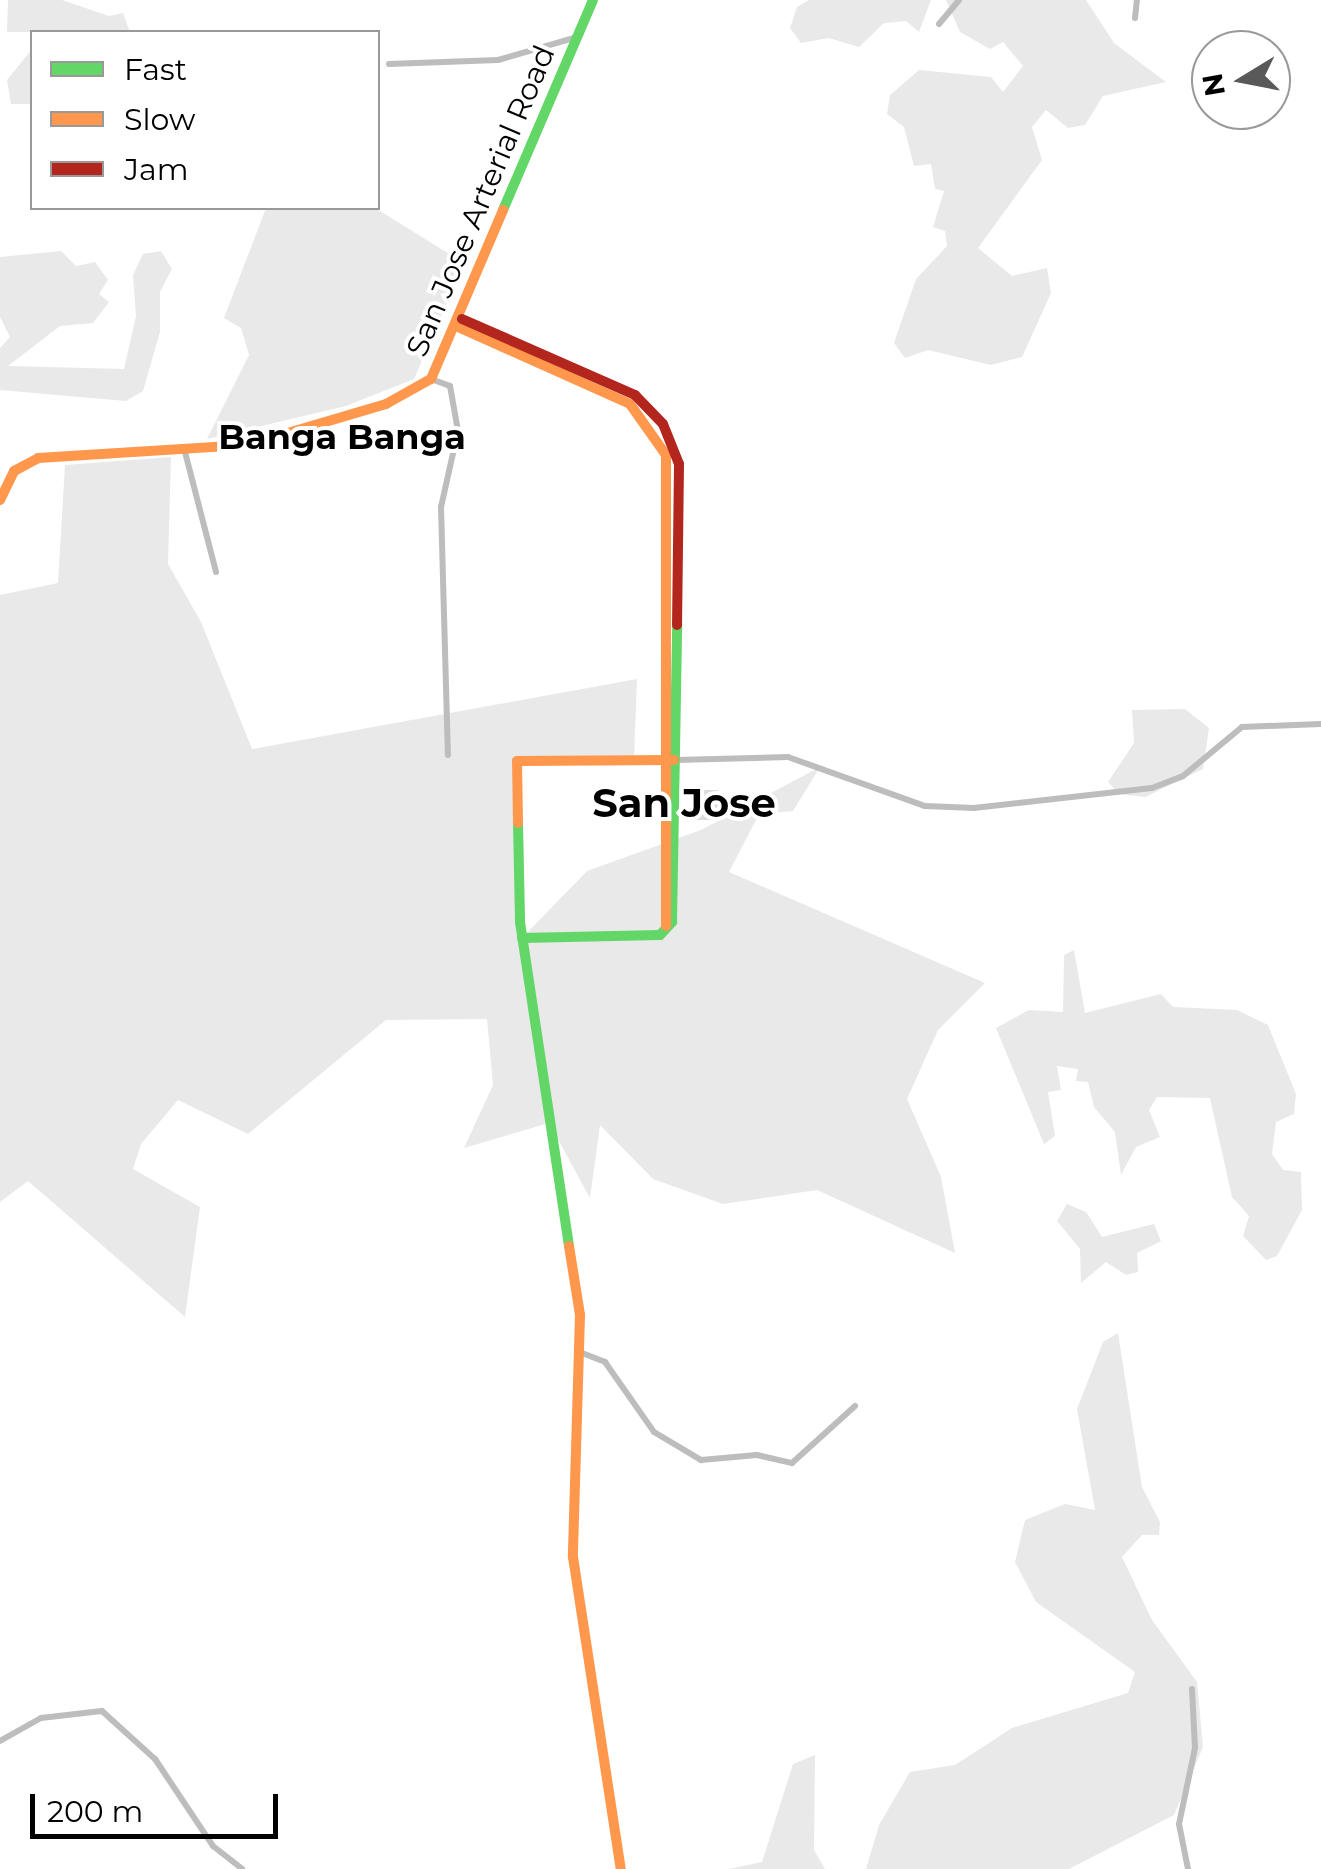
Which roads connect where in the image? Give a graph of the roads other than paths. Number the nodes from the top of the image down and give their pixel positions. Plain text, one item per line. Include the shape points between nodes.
1 (593, 0) edge
2 (959, 0) edge
3 (1137, 0) edge
4 (1135, 18) dead end
5 (940, 24) dead end
6 (579, 37) junction
7 (389, 64) dead end
8 (460, 323) junction
9 (431, 379) junction
10 (184, 452) junction
11 (0, 500) edge
12 (216, 572) dead end
13 (1321, 724) edge
14 (448, 755) dead end
15 (668, 760) junction
16 (522, 938) junction
17 (582, 1353) junction
18 (855, 1406) dead end
19 (1192, 1689) dead end
20 (0, 1741) edge
21 (242, 1869) edge
22 (621, 1869) edge
23 (1188, 1869) edge

1 - 6 street, San Jose Arterial Road
2 - 5 street
3 - 4 street
6 - 7 street via 498,60
6 - 8 street, San Jose Arterial Road
8 - 9 street, San Jose Arterial Road
8 - 15 street via 630,404 660,440
9 - 10 street, San Jose Arterial Road via 412,394 315,426
9 - 14 street via 450,386 458,419 441,507
10 - 11 street, San Jose Arterial Road via 38,458 14,471
10 - 12 street
13 - 15 street via 1242,727 1183,776 1152,788 974,808 925,806 788,757
15 - 16 street via 666,926 660,934
15 - 16 street via 517,762
16 - 17 street
17 - 18 street via 606,1362 654,1432 701,1460 757,1456 792,1464
17 - 22 street via 573,1557
19 - 23 street via 1195,1748 1179,1824
20 - 21 street via 41,1718 102,1711 155,1759 213,1846

